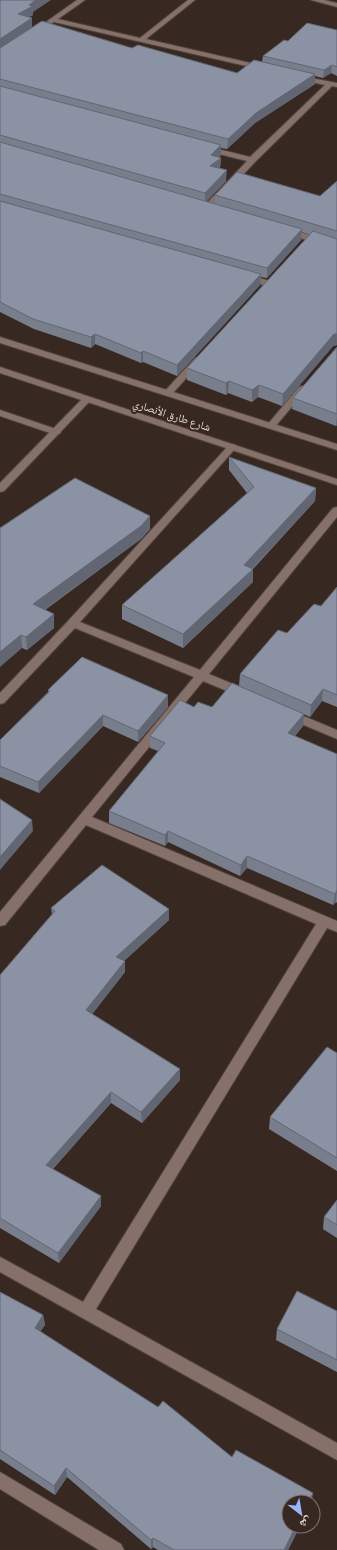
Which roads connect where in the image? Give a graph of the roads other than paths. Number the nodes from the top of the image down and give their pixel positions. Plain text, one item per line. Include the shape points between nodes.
1 (82, 0) edge
2 (192, 0) edge
3 (314, 0) edge
4 (337, 6) edge
5 (52, 20) junction
6 (39, 28) edge
7 (141, 40) junction
8 (269, 70) edge
9 (292, 75) edge
10 (333, 85) edge
11 (199, 146) edge
12 (252, 160) junction
13 (207, 208) edge
14 (280, 229) edge
15 (337, 246) edge
16 (237, 274) edge
17 (267, 283) edge
18 (0, 340) edge
19 (204, 353) edge
20 (0, 370) edge
21 (306, 384) edge
22 (168, 393) junction
23 (87, 399) junction
24 (0, 413) edge
25 (270, 426) junction
26 (56, 432) junction
27 (232, 447) junction
28 (337, 447) edge
29 (337, 482) edge
30 (0, 489) edge
31 (337, 510) edge
32 (72, 623) junction
33 (201, 675) junction
34 (251, 697) edge
35 (0, 700) edge
36 (280, 710) edge
37 (337, 735) edge
38 (84, 819) junction
39 (0, 922) edge
40 (331, 924) edge
41 (0, 1264) edge
42 (86, 1312) junction
43 (337, 1452) edge
44 (0, 1480) edge
45 (115, 1550) edge

1 - 5 street
2 - 7 street
3 - 4 street
5 - 6 street
5 - 7 street
7 - 8 street
9 - 10 street
10 - 12 street
11 - 12 street
12 - 13 street
14 - 15 street via 307,241
16 - 17 street
18 - 22 street
19 - 22 street
20 - 23 street, شارع طارق الأنصاري
21 - 25 street
22 - 25 street
23 - 26 street
23 - 27 street, شارع طارق الأنصاري
24 - 26 street
25 - 28 street
26 - 30 street
27 - 29 street, شارع طارق الأنصاري
27 - 32 street
31 - 33 street
32 - 33 street
32 - 35 street
33 - 34 street
33 - 38 street
36 - 37 street
38 - 39 street
38 - 40 street
40 - 42 street
41 - 42 street
42 - 43 street
44 - 45 street

